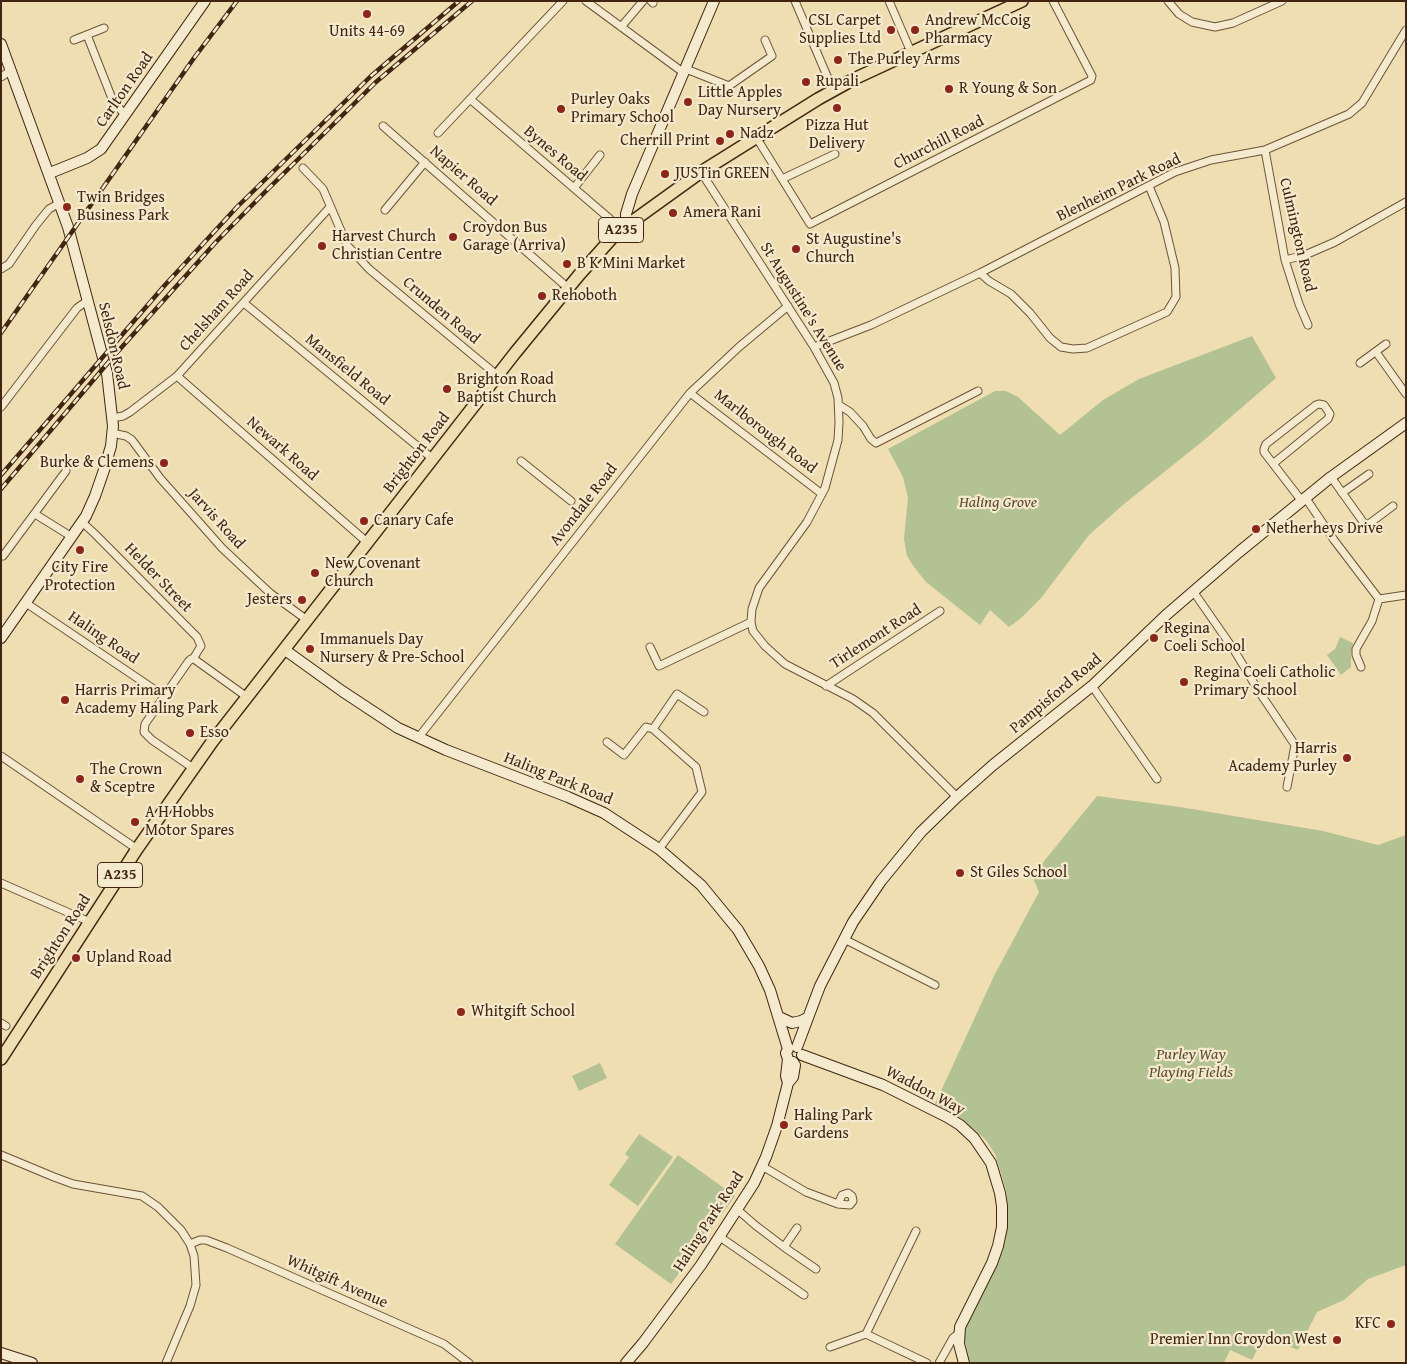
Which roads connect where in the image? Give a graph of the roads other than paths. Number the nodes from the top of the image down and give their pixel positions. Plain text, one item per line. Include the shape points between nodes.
1 (205, 1) edge
2 (563, 1) edge
3 (586, 1) edge
4 (643, 1) edge
5 (714, 1) edge
6 (795, 1) edge
7 (889, 1) edge
8 (1022, 1) edge
9 (1053, 1) edge
10 (1168, 1) edge
11 (1282, 1) edge
12 (621, 27) junction
13 (104, 28) dead end
14 (1406, 30) edge
15 (87, 35) junction
16 (74, 40) dead end
17 (765, 40) dead end
18 (1, 44) edge
19 (911, 52) junction
20 (685, 71) junction
21 (6, 74) edge
22 (834, 90) junction
23 (470, 100) junction
24 (125, 115) junction
25 (383, 126) dead end
26 (438, 133) dead end
27 (756, 137) junction
28 (1265, 150) junction
29 (835, 154) dead end
30 (600, 155) dead end
31 (426, 162) junction
32 (303, 168) dead end
33 (701, 172) junction
34 (50, 174) junction
35 (782, 179) junction
36 (1149, 186) junction
37 (574, 188) junction
38 (632, 194) junction
39 (1406, 202) edge
40 (60, 203) junction
41 (330, 207) junction
42 (385, 210) dead end
43 (641, 215) junction
44 (623, 228) junction
45 (1285, 260) junction
46 (1, 269) edge
47 (980, 273) junction
48 (568, 288) junction
49 (87, 301) junction
50 (244, 303) junction
51 (788, 306) junction
52 (1308, 325) dead end
53 (1386, 344) dead end
54 (814, 346) junction
55 (1376, 352) junction
56 (1360, 363) dead end
57 (177, 376) junction
58 (498, 376) junction
59 (978, 391) dead end
60 (690, 392) junction
61 (1406, 394) edge
62 (838, 405) junction
63 (1, 407) edge
64 (112, 418) junction
65 (1406, 423) edge
66 (112, 433) junction
67 (433, 459) junction
68 (521, 461) dead end
69 (1274, 464) junction
70 (66, 471) dead end
71 (1369, 474) dead end
72 (1331, 477) junction
73 (1342, 493) junction
74 (822, 494) junction
75 (1303, 498) junction
76 (571, 501) dead end
77 (1393, 506) dead end
78 (35, 514) junction
79 (82, 522) junction
80 (72, 537) junction
81 (368, 543) junction
82 (3, 556) dead end
83 (1193, 591) junction
84 (1406, 595) edge
85 (1379, 600) junction
86 (26, 603) junction
87 (940, 611) dead end
88 (307, 620) junction
89 (751, 622) junction
90 (1, 638) edge
91 (650, 647) dead end
92 (285, 650) junction
93 (193, 659) junction
94 (1361, 667) dead end
95 (826, 686) junction
96 (1092, 686) junction
97 (164, 696) junction
98 (247, 697) junction
99 (704, 712) dead end
100 (653, 729) junction
101 (418, 738) junction
102 (607, 742) dead end
103 (1, 756) edge
104 (193, 768) junction
105 (1157, 779) dead end
106 (1287, 787) dead end
107 (957, 797) junction
108 (137, 849) junction
109 (660, 849) junction
110 (1, 883) edge
111 (90, 922) junction
112 (844, 939) junction
113 (934, 985) dead end
114 (779, 1017) junction
115 (807, 1018) junction
116 (794, 1054) junction
117 (1, 1059) edge
118 (1, 1155) edge
119 (762, 1166) junction
120 (838, 1204) dead end
121 (738, 1210) junction
122 (797, 1228) dead end
123 (916, 1231) dead end
124 (720, 1237) junction
125 (190, 1244) junction
126 (784, 1247) junction
127 (816, 1269) dead end
128 (804, 1295) dead end
129 (866, 1334) junction
130 (958, 1334) junction
131 (830, 1347) dead end
132 (1, 1353) edge
133 (32, 1363) edge
134 (166, 1363) edge
135 (469, 1363) edge
136 (626, 1363) edge
137 (927, 1363) edge
138 (940, 1363) edge
139 (964, 1363) edge

1 - 24 street, Carlton Road
2 - 23 street
3 - 12 street
4 - 12 street
5 - 20 street
6 - 22 street
7 - 19 street
8 - 19 main road, Brighton Road / A235
9 - 35 street, Churchill Road via 1092,80 810,224
10 - 11 street via 1179,14 1192,22 1214,27 1228,25
12 - 20 street
13 - 15 street
14 - 28 street, Blenheim Park Road via 1357,108
15 - 16 street
15 - 24 street via 113,101
17 - 20 street via 772,56 729,86
18 - 21 street, Selsdon Road
19 - 22 main road, Brighton Road / A235
20 - 38 street
21 - 34 street, Selsdon Road
22 - 27 main road, Brighton Road / A235
23 - 26 street
23 - 37 street, Bynes Road
24 - 34 street, Carlton Road via 98,152
25 - 31 street, Napier Road
27 - 33 main road, Brighton Road / A235
27 - 35 street, Churchill Road
28 - 36 street, Blenheim Park Road via 1210,160 1175,172
28 - 45 street, Culmington Road
29 - 35 street
30 - 37 street
31 - 42 street
31 - 48 street, Napier Road
32 - 41 street, Crunden Road via 323,189
33 - 43 main road, Brighton Road / A235
33 - 51 street, St Augustine's Avenue
34 - 40 street, Selsdon Road
36 - 47 street, Blenheim Park Road
36 - 47 street via 1164,222 1175,268 1176,297 1167,312 1087,348 1061,347 1011,294
37 - 44 street, Bynes Road
38 - 43 street
38 - 44 street
39 - 45 street via 1335,242
40 - 46 street via 49,209 10,264
40 - 49 street, Selsdon Road
41 - 50 street, Chelsham Road
41 - 58 street, Crunden Road via 347,245 369,269
43 - 44 main road, Brighton Road / A235
44 - 48 main road, Brighton Road / A235
45 - 52 street, Culmington Road
47 - 54 street, Blenheim Park Road via 871,325
48 - 58 main road, Brighton Road / A235
49 - 63 street via 79,306
49 - 64 street, Selsdon Road via 107,373
50 - 57 street, Chelsham Road
50 - 67 street, Mansfield Road
51 - 54 street, St Augustine's Avenue
51 - 60 street, Avondale Road
53 - 55 street
54 - 62 street, St Augustine's Avenue via 836,388
55 - 56 street
55 - 61 street
57 - 64 street, Chelsham Road via 127,414
57 - 81 street, Newark Road
58 - 67 main road, Brighton Road / A235
59 - 62 street via 876,443 850,412
60 - 74 street, Marlborough Road
60 - 101 street, Avondale Road
62 - 74 street, St Augustine's Avenue via 838,440
64 - 66 street, Selsdon Road
65 - 72 street, Pampisford Road
66 - 79 street, Selsdon Road via 101,480
66 - 88 street, Jarvis Road via 132,440 160,478 222,548 270,593
67 - 81 main road, Brighton Road / A235
68 - 76 street
69 - 69 street via 1329,418 1324,405 1316,405 1266,444 1264,452
69 - 75 street
70 - 78 street
71 - 73 street
72 - 73 street
72 - 75 street, Pampisford Road
73 - 77 street via 1366,526
74 - 89 street, St Augustine's Avenue via 803,528 759,588
75 - 83 street, Pampisford Road
75 - 85 street
78 - 80 street
78 - 82 street
79 - 80 street, Selsdon Road
79 - 93 street, Helder Street via 197,637 200,646
80 - 86 street, Selsdon Road
81 - 88 main road, Brighton Road / A235
83 - 96 street, Pampisford Road
83 - 106 street via 1295,744
84 - 85 street
85 - 94 street via 1372,621 1356,649
86 - 90 street, Selsdon Road
86 - 97 street, Haling Road
87 - 95 street, Tirlemont Road
88 - 92 main road, Brighton Road / A235
89 - 91 street via 659,666
89 - 95 street via 755,635 771,653 791,668
92 - 98 main road, Brighton Road / A235
92 - 101 street, Haling Park Road via 390,723
93 - 97 street
93 - 98 street
95 - 107 street via 873,713
96 - 105 street
96 - 107 street, Pampisford Road
97 - 104 street via 145,724 144,732
98 - 104 main road, Brighton Road / A235
99 - 100 street via 677,694
100 - 102 street via 646,727 624,755
100 - 109 street via 696,767 702,792
101 - 109 street, Haling Park Road via 604,813
103 - 108 street
104 - 108 main road, Brighton Road / A235
107 - 112 street, Pampisford Road via 897,860 863,906
108 - 111 main road, Brighton Road / A235
109 - 114 street, Haling Park Road via 701,885 738,930 770,990
110 - 111 street
111 - 117 main road, Brighton Road / A235
112 - 113 street
112 - 115 street, Pampisford Road
114 - 115 street via 792,1023
114 - 116 street, Haling Park Road
115 - 116 street, Pampisford Road
116 - 119 street, Haling Park Road via 793,1077 788,1083
116 - 130 street, Waddon Way via 883,1085 947,1117 970,1134 987,1157 1000,1193 1002,1227 992,1263
118 - 125 street via 73,1184 142,1196 176,1224
119 - 120 street via 806,1192
119 - 121 street, Haling Park Road
121 - 124 street, Haling Park Road
121 - 126 street
122 - 126 street
123 - 129 street
124 - 128 street
124 - 136 street, Haling Park Road
125 - 134 street via 196,1274 193,1299
125 - 135 street, Whitgift Avenue via 203,1240 218,1244 444,1344
126 - 127 street
129 - 131 street
129 - 137 street
130 - 138 street
130 - 139 street
132 - 133 street

